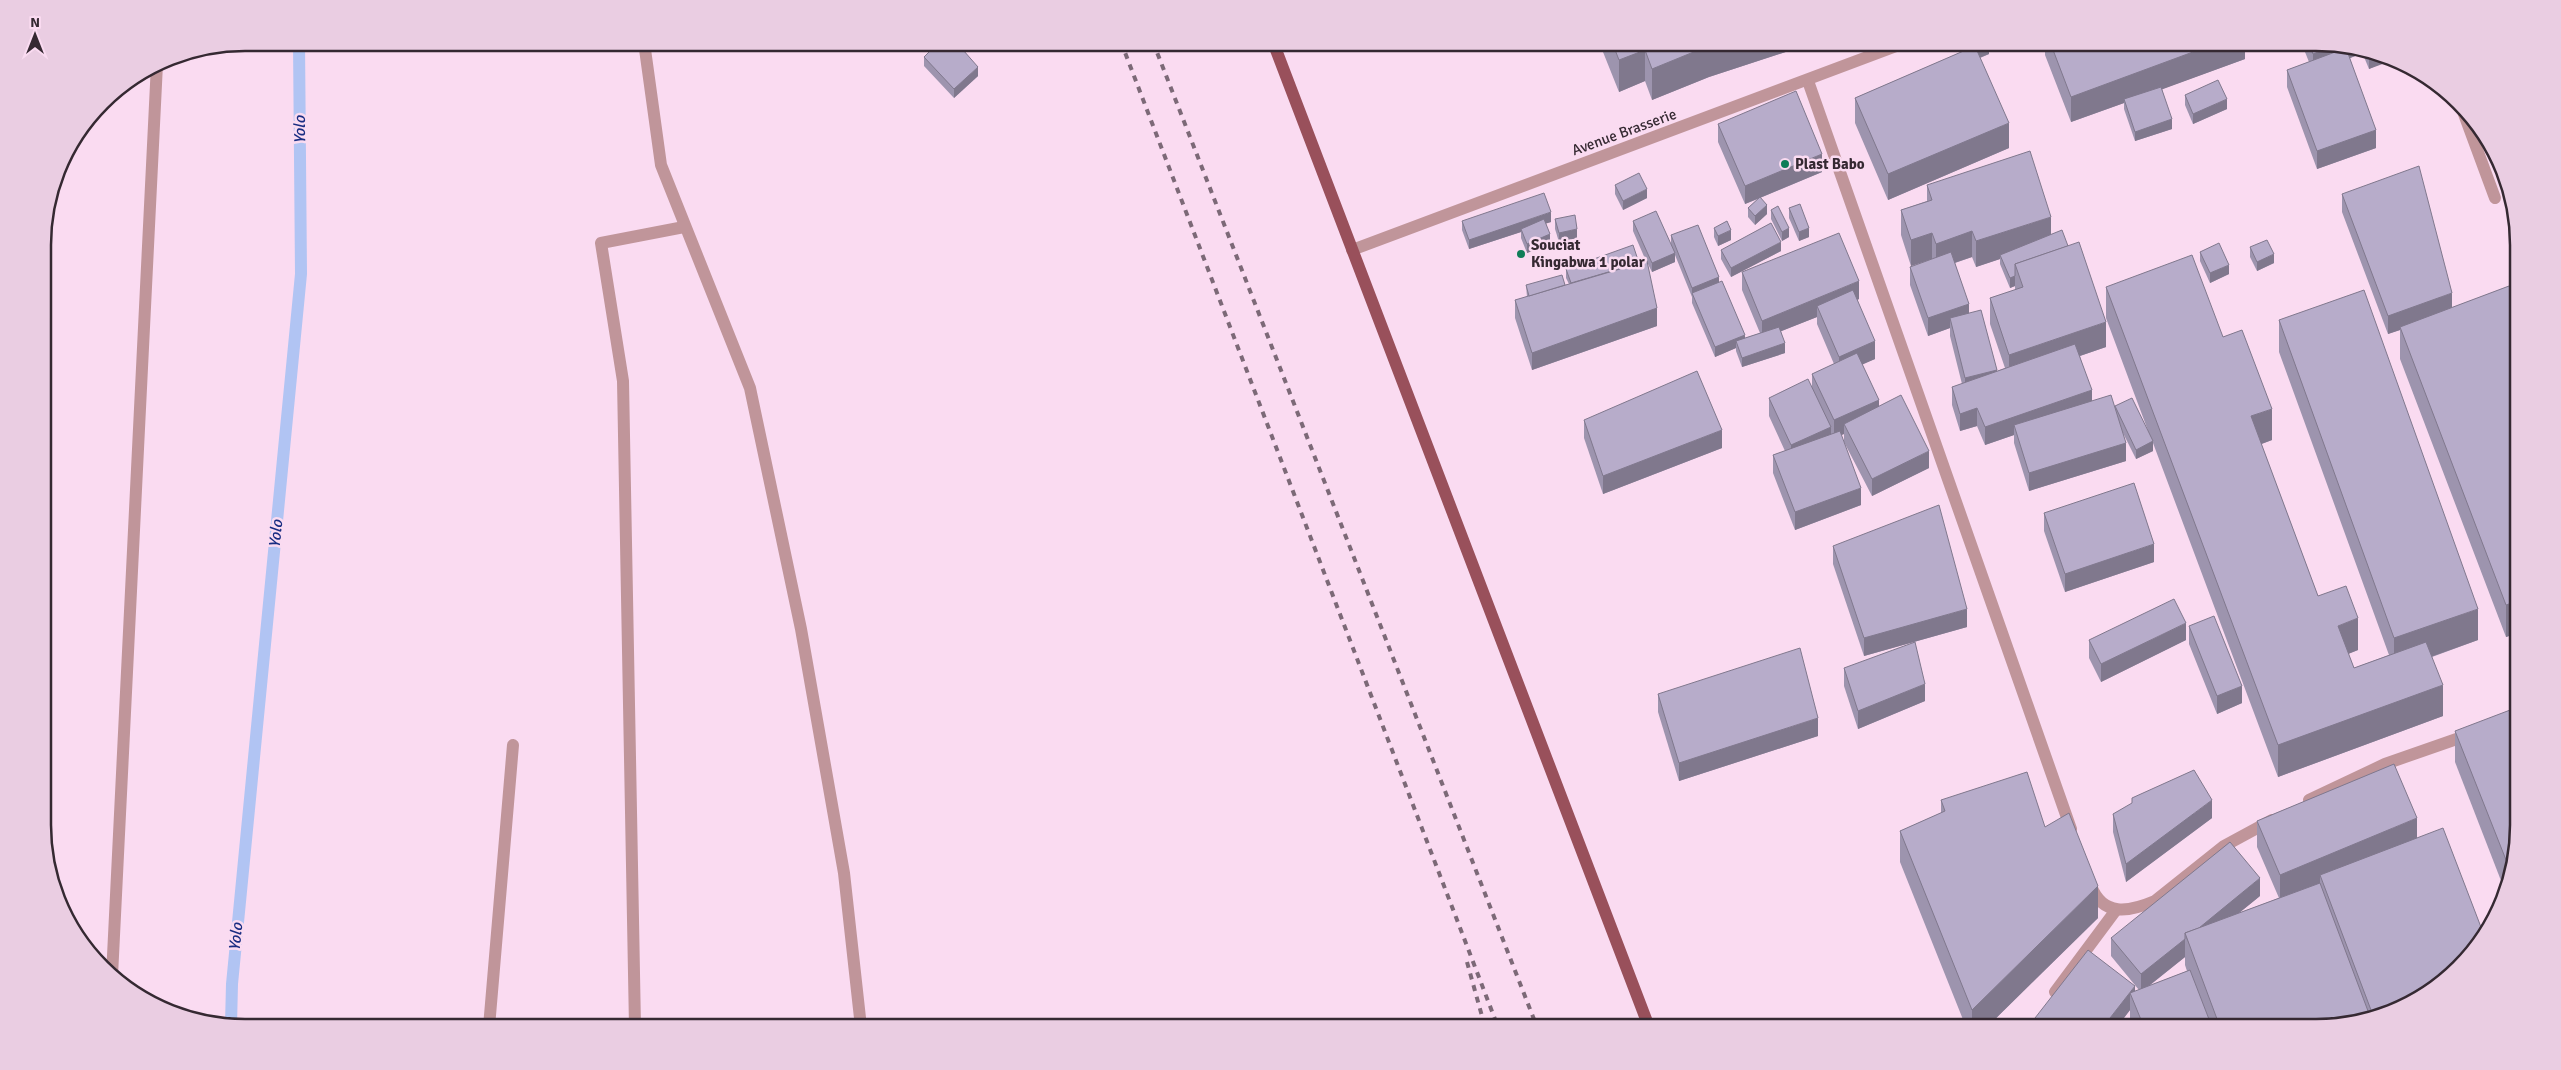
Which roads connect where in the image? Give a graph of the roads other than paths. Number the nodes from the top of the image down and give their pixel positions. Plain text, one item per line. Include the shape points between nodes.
1 (645, 51) edge
2 (1276, 51) edge
3 (1884, 51) edge
4 (157, 72) edge
5 (1808, 81) junction
6 (2468, 124) edge
7 (2495, 198) dead end
8 (684, 226) junction
9 (1352, 250) junction
10 (2483, 730) edge
11 (513, 745) dead end
12 (2297, 806) edge
13 (2281, 815) edge
14 (2075, 841) edge
15 (2085, 869) edge
16 (2116, 910) junction
17 (112, 966) edge
18 (2047, 1004) edge
19 (490, 1019) edge
20 (635, 1019) edge
21 (860, 1019) edge
22 (1646, 1019) edge

1 - 8 street via 661,165
2 - 9 main road
3 - 5 street, Avenue Brasserie
4 - 17 street
5 - 9 street, Avenue Brasserie
5 - 14 street
6 - 7 street
8 - 20 street via 601,243 623,381
8 - 21 street via 750,388 801,629 839,843
9 - 22 main road
10 - 12 street via 2385,764
11 - 19 street
13 - 16 street via 2224,846 2155,902
15 - 16 street via 2097,899
16 - 18 street

